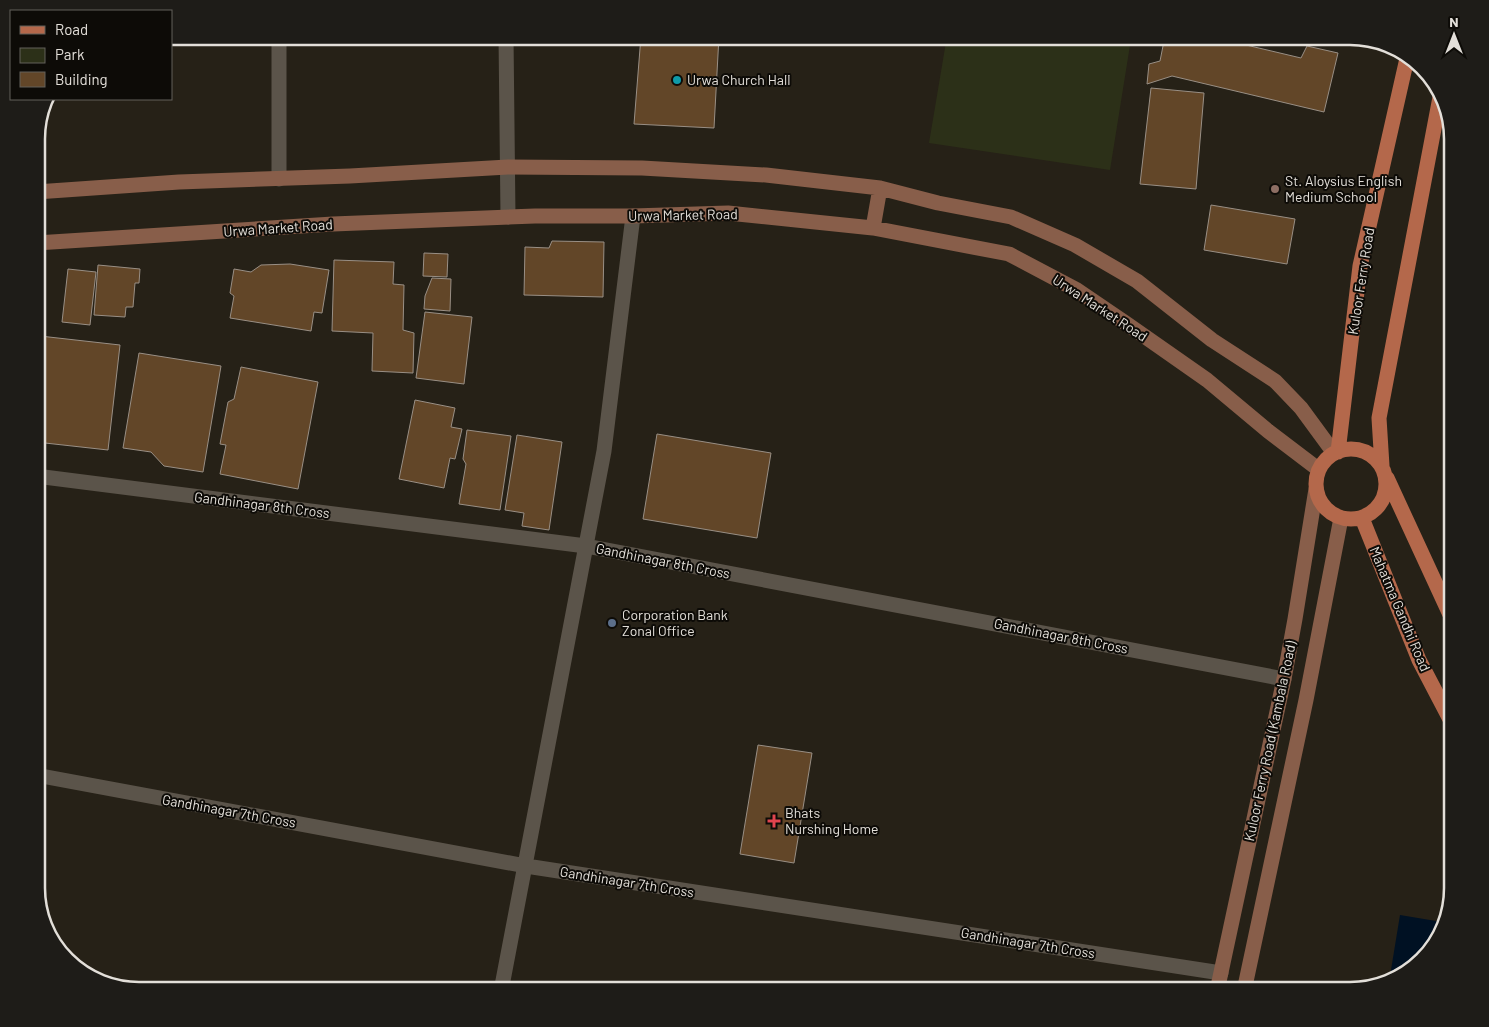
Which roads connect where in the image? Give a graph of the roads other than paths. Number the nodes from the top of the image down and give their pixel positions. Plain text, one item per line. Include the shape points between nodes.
1 (279, 45) edge
2 (506, 45) edge
3 (1406, 64) edge
4 (1438, 106) edge
5 (508, 167) junction
6 (279, 179) junction
7 (880, 188) junction
8 (45, 191) edge
9 (633, 216) junction
10 (508, 217) junction
11 (873, 228) junction
12 (45, 242) edge
13 (1336, 452) junction
14 (1318, 470) junction
15 (1384, 472) junction
16 (45, 477) edge
17 (1316, 489) junction
18 (1341, 518) junction
19 (1362, 518) junction
20 (586, 546) junction
21 (1444, 602) edge
22 (1284, 679) junction
23 (1444, 709) edge
24 (45, 778) edge
25 (526, 866) junction
26 (1221, 973) junction
27 (503, 982) edge
28 (1219, 982) edge
29 (1246, 982) edge

1 - 6 street
2 - 5 street
3 - 13 main road, Kuloor Ferry Road via 1360,266
4 - 15 main road via 1379,418
5 - 6 street
5 - 7 street via 642,168 766,174
5 - 10 street
6 - 8 street
7 - 11 street
7 - 13 street via 1011,217 1075,245 1129,276 1212,340 1274,381 1301,408
9 - 10 street, Urwa Market Road
9 - 11 street, Urwa Market Road via 728,213
9 - 20 street via 604,451
10 - 12 street, Urwa Market Road via 332,224
11 - 14 street, Urwa Market Road via 1009,254 1077,290 1207,380
13 - 14 main road
13 - 15 main road via 1354,449 1366,452 1375,458
14 - 17 main road
15 - 19 main road via 1387,488 1384,498 1379,506
15 - 21 main road
16 - 20 street, Gandhinagar 8th Cross
17 - 18 main road via 1324,507
17 - 22 street, Kuloor Ferry Road (Kambala Road)
18 - 19 main road
18 - 29 street, Kuloor Ferry Road (Kambala Road)
19 - 23 main road, Mahatma Gandhi Road via 1419,660
20 - 22 street, Gandhinagar 8th Cross
20 - 25 street
22 - 26 street, Kuloor Ferry Road (Kambala Road)
24 - 25 street, Gandhinagar 7th Cross
25 - 26 street, Gandhinagar 7th Cross
25 - 27 street
26 - 28 street, Kuloor Ferry Road (Kambala Road)

